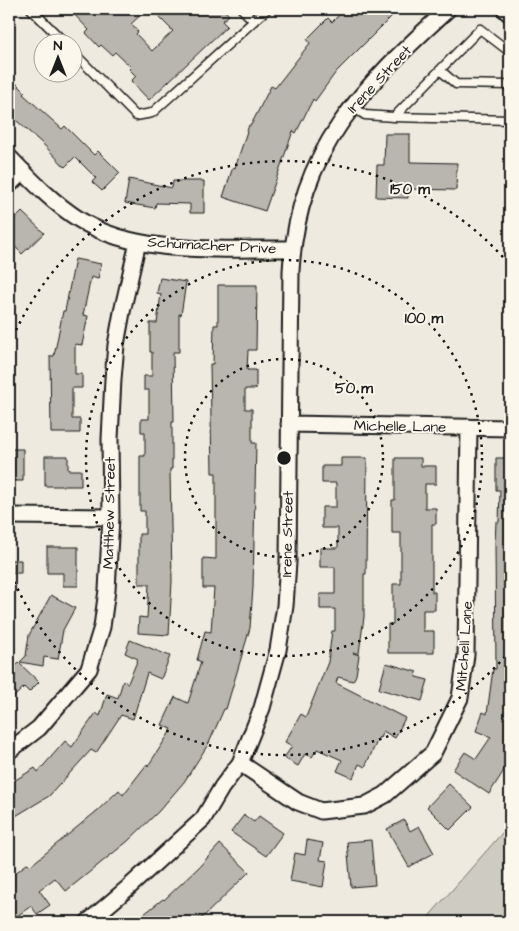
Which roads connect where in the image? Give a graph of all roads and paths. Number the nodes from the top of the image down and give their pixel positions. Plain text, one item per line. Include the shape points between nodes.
1 (31, 9) edge
2 (242, 9) edge
3 (267, 9) edge
4 (448, 9) edge
5 (254, 21) junction
6 (54, 32) edge
7 (510, 52) edge
8 (82, 61) edge
9 (440, 70) junction
10 (510, 85) edge
11 (352, 106) junction
12 (394, 117) junction
13 (510, 120) edge
14 (9, 157) edge
15 (23, 171) junction
16 (9, 185) edge
17 (138, 242) junction
18 (293, 249) junction
19 (289, 424) junction
20 (469, 427) junction
21 (510, 428) edge
22 (9, 516) edge
23 (111, 517) junction
24 (9, 750) edge
25 (240, 763) junction
26 (88, 922) edge

1 - 6 lane
2 - 5 lane
3 - 5 lane
4 - 11 street, Irene Street via 373,81
5 - 8 lane via 152,113 136,116
7 - 9 lane via 480,28
9 - 10 lane via 456,84
9 - 12 lane
11 - 12 lane via 365,115
11 - 18 street, Irene Street via 315,168 303,202
12 - 13 lane
14 - 15 street, Schumacher Drive
15 - 16 street
15 - 17 street, Schumacher Drive via 56,203 81,220 104,232
17 - 18 street, Schumacher Drive via 163,246
17 - 23 street, Matthew Street via 116,345 110,439
18 - 19 street, Irene Street
19 - 20 street, Michelle Lane
19 - 25 street, Irene Street via 285,606 278,650 262,708
20 - 21 street, Michelle Lane
20 - 25 street, Mitchell Lane via 466,655 460,698 433,753 385,795 364,806 321,811 298,802
22 - 23 street
23 - 24 street, Matthew Street via 102,627 89,669 39,728
25 - 26 street, Irene Street via 203,819

